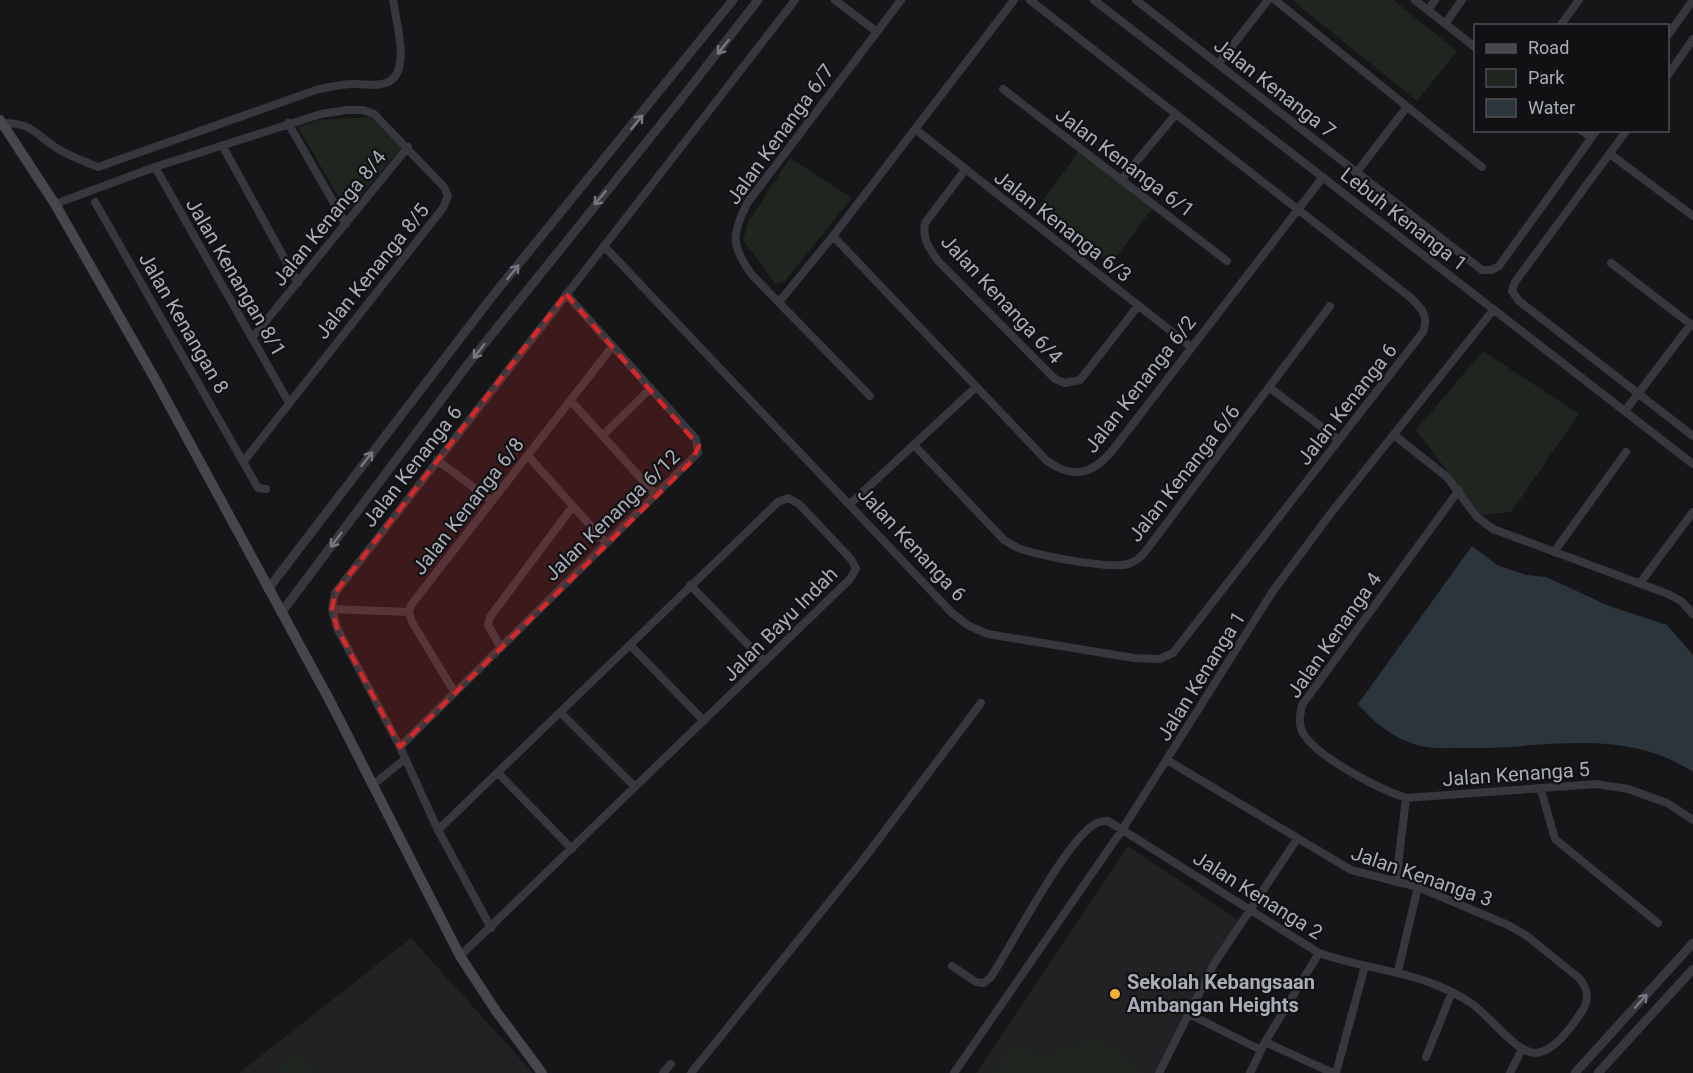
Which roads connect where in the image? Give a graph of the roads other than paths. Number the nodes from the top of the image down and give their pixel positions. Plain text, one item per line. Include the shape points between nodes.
1 (393, 0) edge
2 (733, 0) edge
3 (758, 0) edge
4 (795, 0) edge
5 (836, 0) edge
6 (902, 0) edge
7 (1014, 0) edge
8 (1030, 0) edge
9 (1094, 0) edge
10 (1136, 0) edge
11 (1268, 0) edge
12 (1275, 0) edge
13 (1415, 0) edge
14 (1435, 0) edge
15 (1462, 0) edge
16 (1579, 0) edge
17 (1693, 0) edge
18 (1428, 10) junction
19 (1445, 24) junction
20 (1561, 24) edge
21 (877, 32) junction
22 (1669, 33) edge
23 (1693, 39) edge
24 (1474, 46) edge
25 (1218, 64) junction
26 (1669, 74) edge
27 (1004, 89) dead end
28 (1406, 108) junction
29 (1176, 114) junction
30 (1, 122) edge
31 (288, 123) junction
32 (915, 129) junction
33 (1584, 132) edge
34 (1596, 132) edge
35 (1626, 132) edge
36 (1591, 138) junction
37 (222, 145) junction
38 (408, 147) junction
39 (1610, 154) junction
40 (155, 167) junction
41 (1482, 168) dead end
42 (965, 170) junction
43 (1356, 173) junction
44 (1323, 177) junction
45 (1121, 180) junction
46 (95, 202) dead end
47 (55, 204) junction
48 (1299, 209) junction
49 (1692, 212) edge
50 (346, 224) junction
51 (833, 236) junction
52 (604, 246) junction
53 (1227, 261) dead end
54 (1611, 263) dead end
55 (298, 283) junction
56 (566, 294) junction
57 (779, 302) junction
58 (1138, 306) junction
59 (1330, 306) dead end
60 (1494, 309) junction
61 (1692, 325) edge
62 (252, 338) junction
63 (612, 347) junction
64 (1191, 347) junction
65 (976, 387) junction
66 (651, 388) junction
67 (1270, 388) junction
68 (1639, 392) junction
69 (870, 396) dead end
70 (572, 401) junction
71 (289, 402) junction
72 (1625, 411) junction
73 (603, 435) junction
74 (1394, 435) junction
75 (1693, 436) edge
76 (1339, 441) junction
77 (914, 445) junction
78 (1626, 452) dead end
79 (529, 457) junction
80 (437, 460) junction
81 (244, 461) junction
82 (1693, 464) edge
83 (266, 489) dead end
84 (1459, 490) junction
85 (656, 495) junction
86 (492, 501) junction
87 (851, 503) junction
88 (573, 506) junction
89 (1693, 512) edge
90 (606, 543) junction
91 (1554, 552) junction
92 (1640, 583) junction
93 (690, 585) junction
94 (268, 589) junction
95 (332, 609) junction
96 (409, 612) junction
97 (281, 613) junction
98 (1693, 614) edge
99 (630, 645) junction
100 (501, 648) junction
101 (765, 662) junction
102 (455, 693) junction
103 (981, 703) dead end
104 (560, 712) junction
105 (704, 721) junction
106 (400, 747) junction
107 (405, 759) junction
108 (1167, 760) junction
109 (498, 773) junction
110 (374, 784) junction
111 (635, 787) junction
112 (1541, 790) junction
113 (1406, 798) junction
114 (1693, 820) edge
115 (438, 830) junction
116 (1122, 830) junction
117 (1297, 839) junction
118 (572, 849) junction
119 (1396, 882) junction
120 (1418, 888) junction
121 (1250, 909) junction
122 (1658, 923) dead end
123 (491, 928) junction
124 (1693, 943) edge
125 (1319, 953) junction
126 (460, 956) junction
127 (952, 966) dead end
128 (1365, 966) junction
129 (1693, 969) edge
130 (1398, 971) junction
131 (1452, 992) junction
132 (1187, 1013) junction
133 (1265, 1042) junction
134 (1601, 1044) junction
135 (1522, 1049) junction
136 (1261, 1050) junction
137 (1426, 1057) dead end
138 (671, 1064) dead end
139 (1602, 1072) edge
140 (542, 1073) edge
141 (663, 1073) edge
142 (691, 1073) edge
143 (954, 1073) edge
144 (1159, 1073) edge
145 (1250, 1073) edge
146 (1334, 1073) edge
147 (1510, 1073) edge
148 (1577, 1073) edge

1 - 30 street via 400,70 385,84 338,85 316,90 98,166 56,148 32,128
94 -> 2 street via 491,298
3 -> 97 street via 468,364
4 - 52 street
5 - 21 street
6 - 21 street, Jalan Kenanga 6/7
7 - 32 street
8 - 29 street, Jalan Kenanga 6
9 - 44 street, Lebuh Kenanga 1
10 - 25 street, Jalan Kenanga 7
11 - 25 street
12 - 28 street
13 - 18 street
14 - 18 street
15 - 19 street
16 - 20 street
17 - 22 street
18 - 19 street
19 - 24 street
21 - 57 street, Jalan Kenanga 6/7 via 737,221 734,241 740,258
23 - 26 street
25 - 43 street, Jalan Kenanga 7
27 - 45 street, Jalan Kenanga 6/1
28 - 41 street
28 - 43 street
29 - 45 street
29 - 48 street, Jalan Kenanga 6
30 - 47 main road
31 - 37 street, Jalan Kenanga 8/5
31 - 38 street, Jalan Kenanga 8/5 via 321,114 363,110 374,114
31 - 50 street
32 - 42 street, Jalan Kenanga 6/3
32 - 51 street
33 - 36 street
34 - 36 street
35 - 39 street
36 - 43 street, Jalan Kenanga 7 via 1499,266 1492,270 1482,270
37 - 40 street, Jalan Kenanga 8/5
37 - 55 street
38 - 50 street, Jalan Kenanga 8/4
38 - 71 street, Jalan Kenanga 8/5 via 444,187 448,196 444,208
39 - 49 street
39 - 68 street via 1512,291 1519,301
40 - 47 street, Jalan Kenanga 8/5
40 - 62 street, Jalan Kenangan 8/1
42 - 58 street, Jalan Kenanga 6/3
42 - 58 street, Jalan Kenanga 6/4 via 925,223 927,245 938,261 1055,379 1065,383 1080,380
44 - 48 street, Jalan Kenanga 6/2
44 - 60 street, Lebuh Kenanga 1
45 - 53 street, Jalan Kenanga 6/1
46 - 81 street, Jalan Kenangan 8
47 - 94 main road
48 - 64 street, Jalan Kenanga 6/2
48 - 76 street, Jalan Kenanga 6 via 1410,297 1424,311 1427,322 1424,332
50 - 55 street, Jalan Kenanga 8/4
51 - 57 street
51 - 65 street, Jalan Kenanga 6/2
52 - 56 street, Jalan Kenanga 6
52 - 87 street, Jalan Kenanga 6
54 - 61 street
55 - 62 street, Jalan Kenanga 8/4
56 - 63 street, Jalan Kenanga 6/12
56 - 80 street, Jalan Kenanga 6
57 - 69 street, Jalan Kenanga 6/7
58 - 64 street, Jalan Kenanga 6/3
59 - 67 street, Jalan Kenanga 6/6
60 - 72 street, Lebuh Kenanga 1
60 - 74 street, Jalan Kenanga 1
61 - 68 street
62 - 71 street, Jalan Kenangan 8/1
63 - 66 street, Jalan Kenanga 6/12
63 - 70 street, Jalan Kenanga 6/8
64 - 65 street, Jalan Kenanga 6/2 via 1102,462 1077,473 1059,470 1047,461
65 - 77 street
66 - 73 street
66 - 85 street, Jalan Kenanga 6/12 via 699,446 691,462
67 - 76 street
67 - 77 street, Jalan Kenanga 6/6 via 1142,556 1129,564 1112,565 1018,548 1004,540
68 - 72 street
68 - 75 street
70 - 73 street
70 - 79 street, Jalan Kenanga 6/8
71 - 81 street, Jalan Kenanga 8/5
72 - 82 street, Lebuh Kenanga 1
73 - 85 street
74 - 84 street
74 - 108 street, Jalan Kenanga 1 via 1273,591
76 - 87 street, Jalan Kenanga 6 via 1182,644 1159,659 988,634 969,626 952,613
77 - 87 street
78 - 91 street
79 - 86 street, Jalan Kenanga 6/8
79 - 88 street
80 - 86 street
80 - 95 street, Jalan Kenanga 6 via 345,578
81 - 83 street, Jalan Kenangan 8 via 258,488
84 - 91 street via 1478,517 1493,529
84 - 113 street, Jalan Kenanga 4 via 1302,705 1299,718 1302,731 1324,754 1390,793
85 - 90 street, Jalan Kenanga 6/12
86 - 96 street, Jalan Kenanga 6/8
88 - 90 street
88 - 100 street via 490,617 488,626
89 - 92 street
90 - 100 street, Jalan Kenanga 6/12
91 - 92 street
92 - 98 street via 1681,601
93 - 99 street, Jalan Bayu Indah
93 - 101 street
93 - 101 street, Jalan Bayu Indah via 778,502 788,498 799,504 856,569
94 - 97 main road
95 - 96 street
95 - 106 street via 337,627
96 - 102 street
97 - 110 main road
99 - 104 street, Jalan Bayu Indah
99 - 105 street
100 - 102 street, Jalan Kenanga 6/12
101 - 105 street, Jalan Bayu Indah
102 - 106 street, Jalan Kenanga 6/12
103 - 142 street via 863,860
104 - 109 street, Jalan Bayu Indah
104 - 111 street
105 - 111 street, Jalan Bayu Indah
106 - 107 street
107 - 110 street
107 - 115 street
108 - 116 street, Jalan Kenanga 1
108 - 117 street, Jalan Kenanga 3
109 - 115 street, Jalan Bayu Indah
109 - 118 street
110 - 126 main road
111 - 118 street, Jalan Bayu Indah
112 - 113 street, Jalan Kenanga 5
112 - 114 street, Jalan Kenanga 5 via 1596,784 1628,789 1667,803
112 - 122 street via 1555,839
113 - 119 street
115 - 123 street
116 - 121 street, Jalan Kenanga 2
116 - 127 street, Jalan Kenanga 2 via 1108,820 1093,824 1053,875 984,983
116 - 143 street, Jalan Kenanga 1
117 - 119 street, Jalan Kenanga 3 via 1351,870
117 - 121 street
118 - 123 street, Jalan Bayu Indah
119 - 120 street, Jalan Kenanga 3
120 - 130 street
120 - 135 street, Jalan Kenanga 3 via 1527,936 1586,986 1586,1004 1567,1030 1541,1052
121 - 125 street, Jalan Kenanga 2
121 - 132 street
123 - 126 street, Jalan Bayu Indah
134 -> 124 street
125 - 128 street, Jalan Kenanga 2
125 - 133 street
126 - 140 main road
128 - 130 street, Jalan Kenanga 2
128 - 146 street
129 - 139 street
130 - 131 street, Jalan Kenanga 2
131 - 135 street, Jalan Kenanga 2 via 1484,1012
131 - 137 street
132 - 136 street
132 - 144 street
133 - 136 street
133 - 146 street
134 - 139 street via 1597,1060
134 - 148 street
135 - 147 street
136 - 145 street
138 - 141 street
139 - 148 street via 1589,1068

